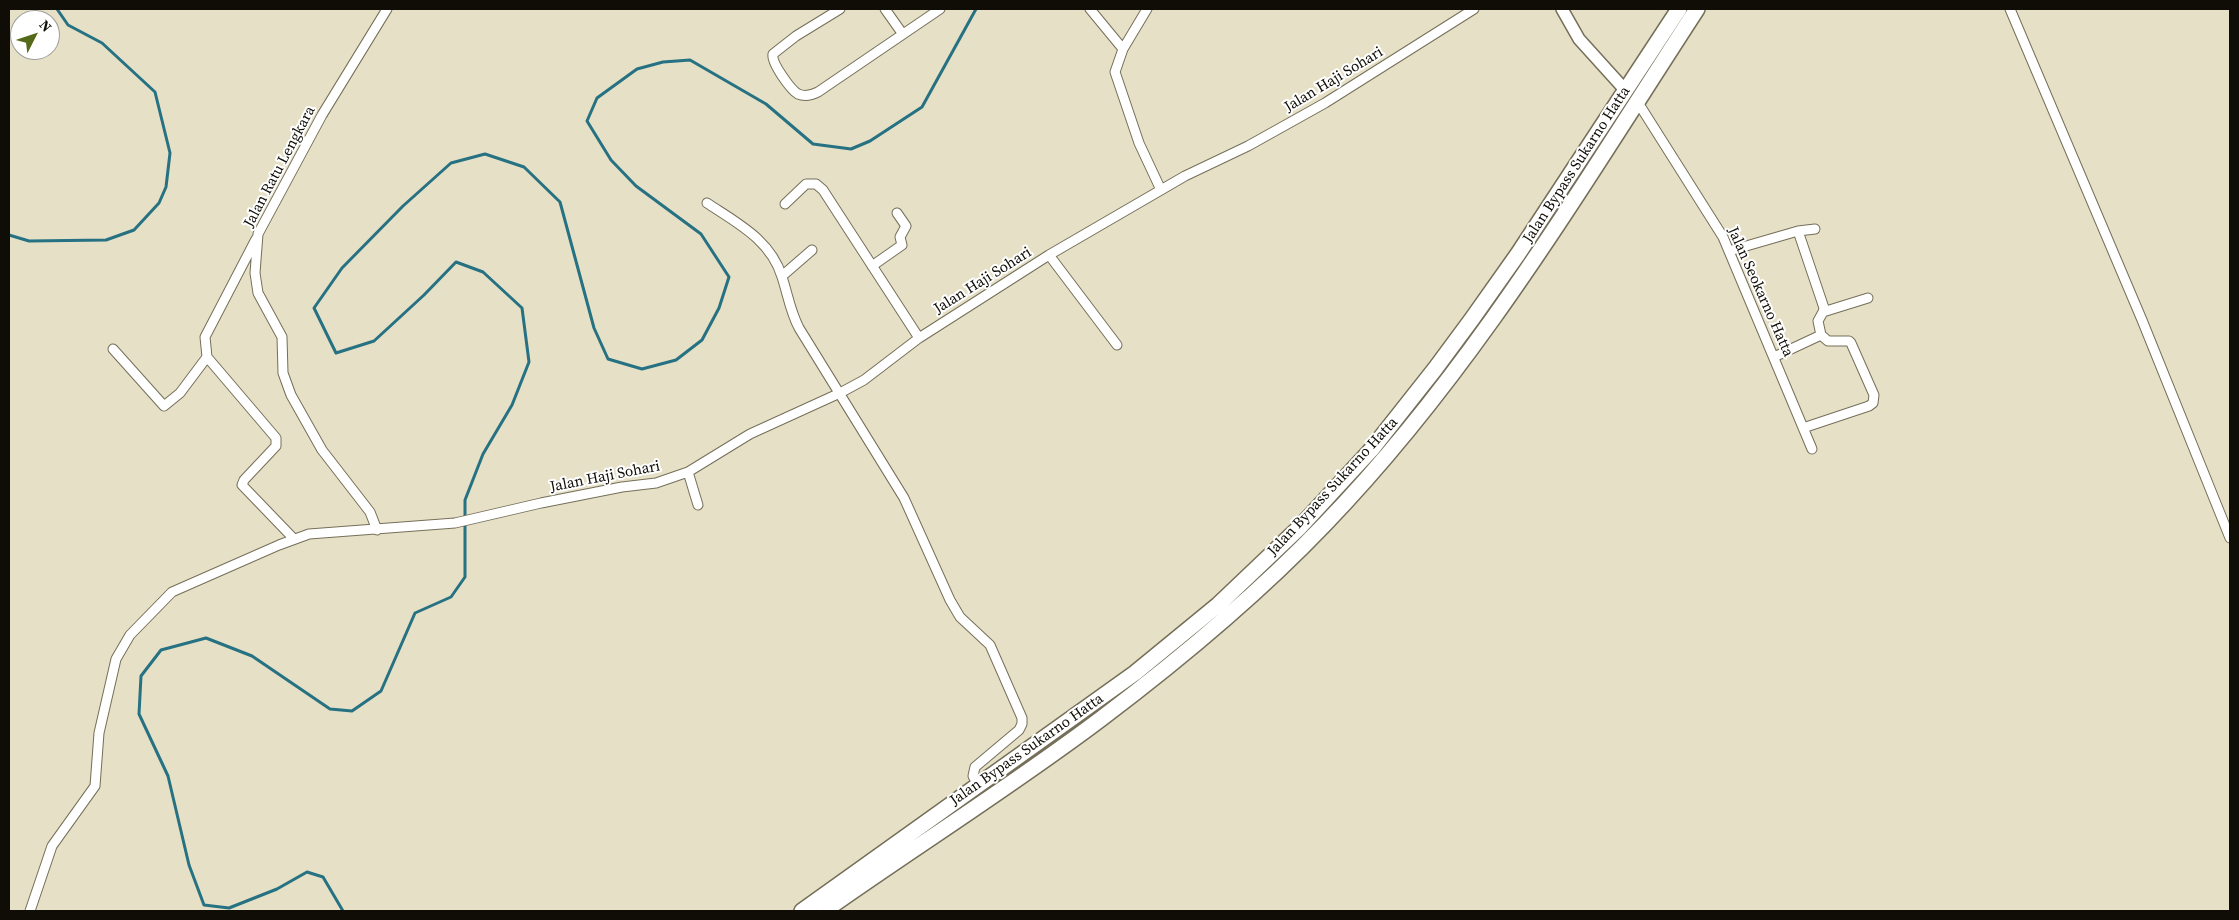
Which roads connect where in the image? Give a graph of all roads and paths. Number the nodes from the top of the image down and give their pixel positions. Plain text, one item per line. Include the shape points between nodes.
1 (387, 9) edge
2 (840, 9) edge
3 (885, 9) edge
4 (940, 9) edge
5 (1090, 9) edge
6 (1148, 9) edge
7 (1474, 9) edge
8 (1562, 9) edge
9 (1679, 9) edge
10 (1697, 9) edge
11 (2010, 9) edge
12 (902, 34) junction
13 (1122, 49) junction
14 (1631, 96) junction
15 (1161, 190) junction
16 (707, 203) dead end
17 (785, 204) dead end
18 (897, 213) dead end
19 (1815, 229) dead end
20 (1798, 231) junction
21 (258, 234) junction
22 (812, 250) dead end
23 (1729, 250) junction
24 (1049, 256) junction
25 (872, 266) junction
26 (782, 276) junction
27 (1868, 298) dead end
28 (1824, 312) junction
29 (1821, 335) junction
30 (919, 338) junction
31 (1117, 345) dead end
32 (113, 349) dead end
33 (207, 357) junction
34 (1774, 357) junction
35 (840, 394) junction
36 (1803, 428) junction
37 (1812, 450) dead end
38 (688, 472) junction
39 (698, 505) dead end
40 (377, 530) junction
41 (2230, 538) edge
42 (294, 540) junction
43 (978, 785) junction
44 (30, 911) edge
45 (802, 911) edge
46 (824, 911) edge

1 - 21 street, Jalan Ratu Lengkara via 322,115
2 - 12 street via 773,54 774,64 798,94 807,96 818,92
3 - 12 street
4 - 12 street
5 - 13 street
6 - 13 street
7 - 15 street, Jalan Haji Sohari via 1325,103
8 - 14 street via 1579,39
9 - 14 highway, Jalan Bypass Sukarno Hatta
10 - 14 highway, Jalan Bypass Sukarno Hatta
11 - 41 street
13 - 15 street via 1115,72 1139,143
14 - 23 street, Jalan Seokarno Hatta
14 - 43 highway, Jalan Bypass Sukarno Hatta via 1435,369 1371,450 1300,527 1218,605 1135,674
14 - 46 highway, Jalan Bypass Sukarno Hatta via 1530,266 1454,372 1388,454 1302,547 1198,643 1101,719
15 - 24 street, Jalan Haji Sohari
16 - 26 street via 758,239
17 - 25 street via 806,184 818,186
18 - 25 street via 906,226 900,236 902,245
19 - 20 street
20 - 23 street
20 - 28 street
21 - 33 street via 205,337
21 - 40 street, Jalan Ratu Lengkara via 256,285 282,337 284,380 322,450 370,512
22 - 26 street
23 - 34 street, Jalan Seokarno Hatta
24 - 30 street, Jalan Haji Sohari
24 - 31 street
25 - 30 street
26 - 35 street via 790,310
27 - 28 street
28 - 29 street via 1818,321
29 - 34 street
29 - 36 street via 1828,341 1851,343 1874,400 1869,406
30 - 35 street, Jalan Haji Sohari
32 - 33 street via 164,406 180,393
33 - 42 street via 276,438 276,446 242,485
34 - 36 street, Jalan Seokarno Hatta
35 - 38 street, Jalan Haji Sohari via 750,434
35 - 43 street via 904,498 955,609 990,646 1022,718 1019,730 975,767 973,776
36 - 37 street, Jalan Seokarno Hatta
38 - 39 street
38 - 40 street, Jalan Haji Sohari via 656,483 541,503 455,523
40 - 42 street, Jalan Haji Sohari via 309,534
42 - 44 street, Jalan Haji Sohari via 172,592 130,636 116,659 99,733 95,786 52,846
43 - 45 highway, Jalan Bypass Sukarno Hatta

